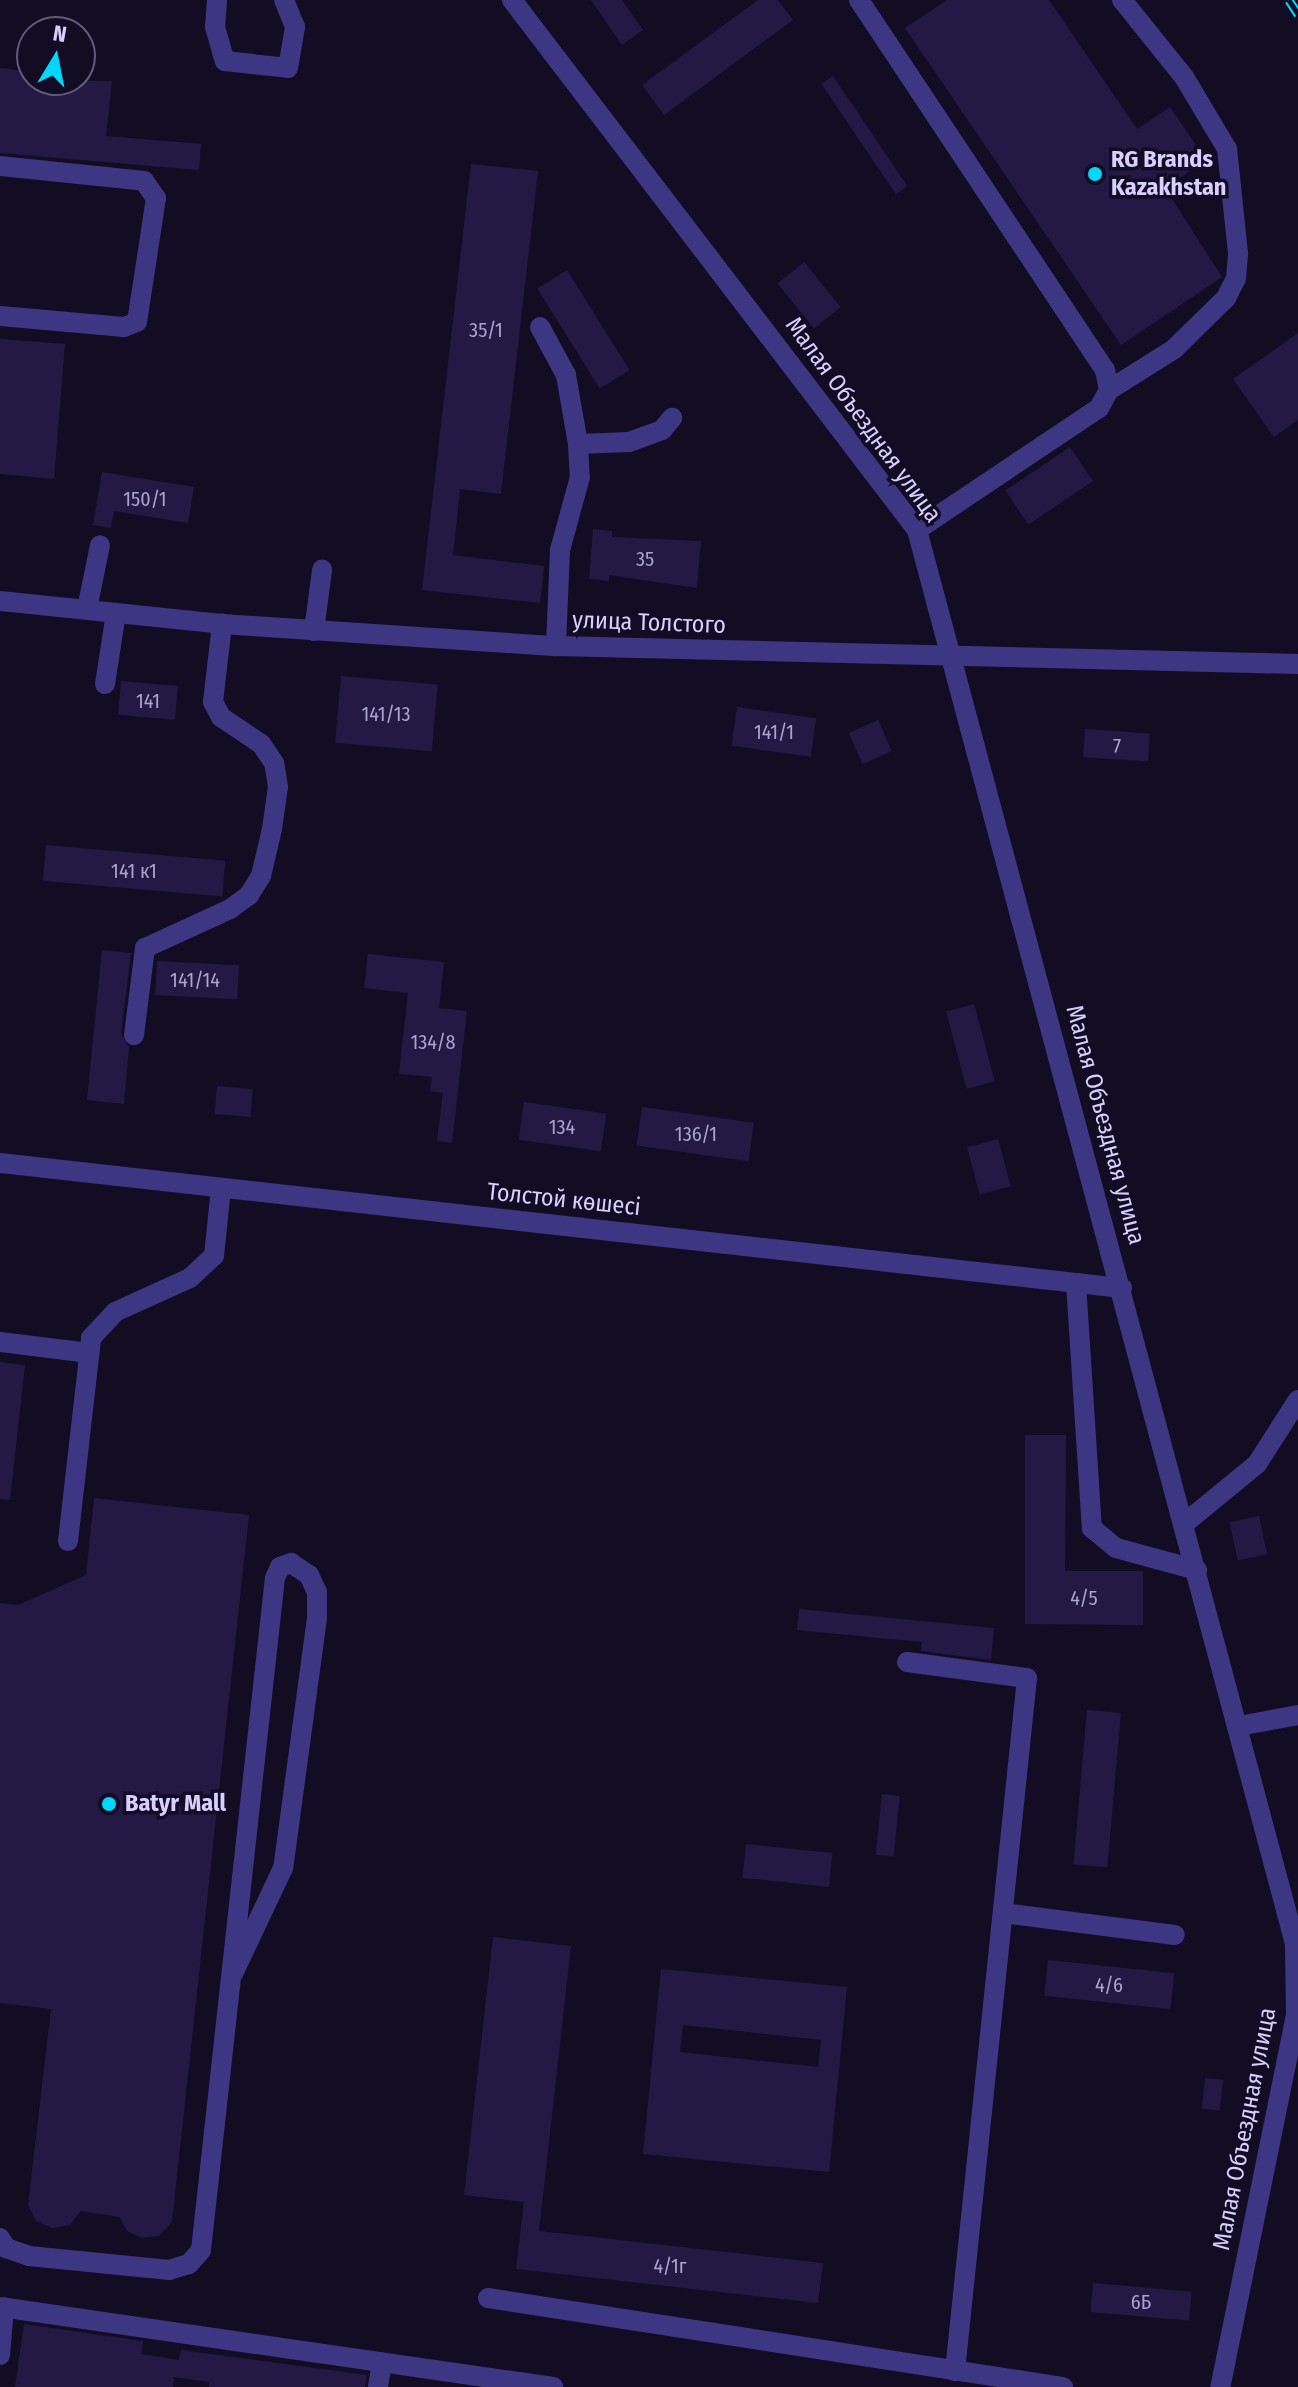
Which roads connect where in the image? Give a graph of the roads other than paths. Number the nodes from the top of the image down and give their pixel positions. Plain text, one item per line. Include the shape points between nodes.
1 (217, 0) edge
2 (284, 0) edge
3 (512, 0) edge
4 (859, 0) edge
5 (1122, 0) edge
6 (0, 166) edge
7 (0, 316) edge
8 (540, 327) dead end
9 (1109, 390) junction
10 (672, 418) dead end
11 (578, 444) junction
12 (917, 530) junction
13 (100, 545) dead end
14 (322, 570) dead end
15 (0, 601) edge
16 (87, 609) junction
17 (116, 613) junction
18 (222, 624) junction
19 (314, 631) junction
20 (556, 646) junction
21 (953, 659) junction
22 (1298, 664) edge
23 (105, 684) dead end
24 (134, 1035) dead end
25 (0, 1163) edge
26 (221, 1188) junction
27 (1076, 1283) junction
28 (1122, 1288) junction
29 (0, 1342) edge
30 (89, 1353) junction
31 (1298, 1400) edge
32 (1185, 1523) junction
33 (68, 1541) dead end
34 (1197, 1570) junction
35 (907, 1662) dead end
36 (1298, 1715) edge
37 (1239, 1726) junction
38 (1003, 1913) junction
39 (1175, 1935) dead end
40 (1297, 1968) edge
41 (233, 1974) junction
42 (1297, 2015) edge
43 (0, 2238) edge
44 (488, 2298) dead end
45 (2, 2307) edge
46 (0, 2355) edge
47 (382, 2362) junction
48 (955, 2371) junction
49 (378, 2387) edge
50 (553, 2387) edge
51 (1063, 2387) edge
52 (1220, 2387) edge

1 - 2 street via 215,27 225,61 288,68 295,27
3 - 12 street, Малая Объездная улица
4 - 9 street via 1105,370
5 - 9 street via 1184,77 1227,149 1238,253 1236,278 1226,298 1174,349
6 - 7 street via 144,181 156,198 137,322 124,327
8 - 11 street via 566,375
9 - 12 street via 1099,408
10 - 11 street via 662,430 629,442
11 - 20 street via 580,477 560,550
12 - 21 street, Малая Объездная улица
13 - 16 street
14 - 19 street
15 - 16 street, улица Толстого
16 - 17 street, улица Толстого
17 - 18 street, улица Толстого
17 - 23 street
18 - 19 street, улица Толстого
18 - 24 street via 213,702 221,717 261,744 274,763 278,787 272,829 261,876 249,895 145,948
19 - 20 street, улица Толстого
20 - 21 street, улица Толстого
21 - 22 street, улица Толстого
21 - 28 street, Малая Объездная улица
25 - 26 street, Толстой көшесі
26 - 27 street, Толстой көшесі
26 - 30 street via 214,1256 190,1278 115,1312 91,1338
27 - 28 street, Толстой көшесі
27 - 34 street via 1092,1528 1116,1548
28 - 32 street, Малая Объездная улица
29 - 30 street
30 - 33 street
31 - 32 street via 1257,1464
32 - 34 street, Малая Объездная улица
34 - 37 street, Малая Объездная улица
35 - 38 street via 1027,1678
36 - 37 street
37 - 40 street, Малая Объездная улица
38 - 39 street
38 - 48 street
40 - 42 street, Малая Объездная улица
41 - 41 street via 275,1578 280,1567 291,1563 309,1575 317,1592 317,1618 283,1868
41 - 43 street via 201,2250 189,2264 169,2270 29,2256 6,2248
42 - 52 street, Малая Объездная улица
44 - 48 street
45 - 46 street
45 - 47 street
47 - 49 street
47 - 50 street
48 - 51 street

